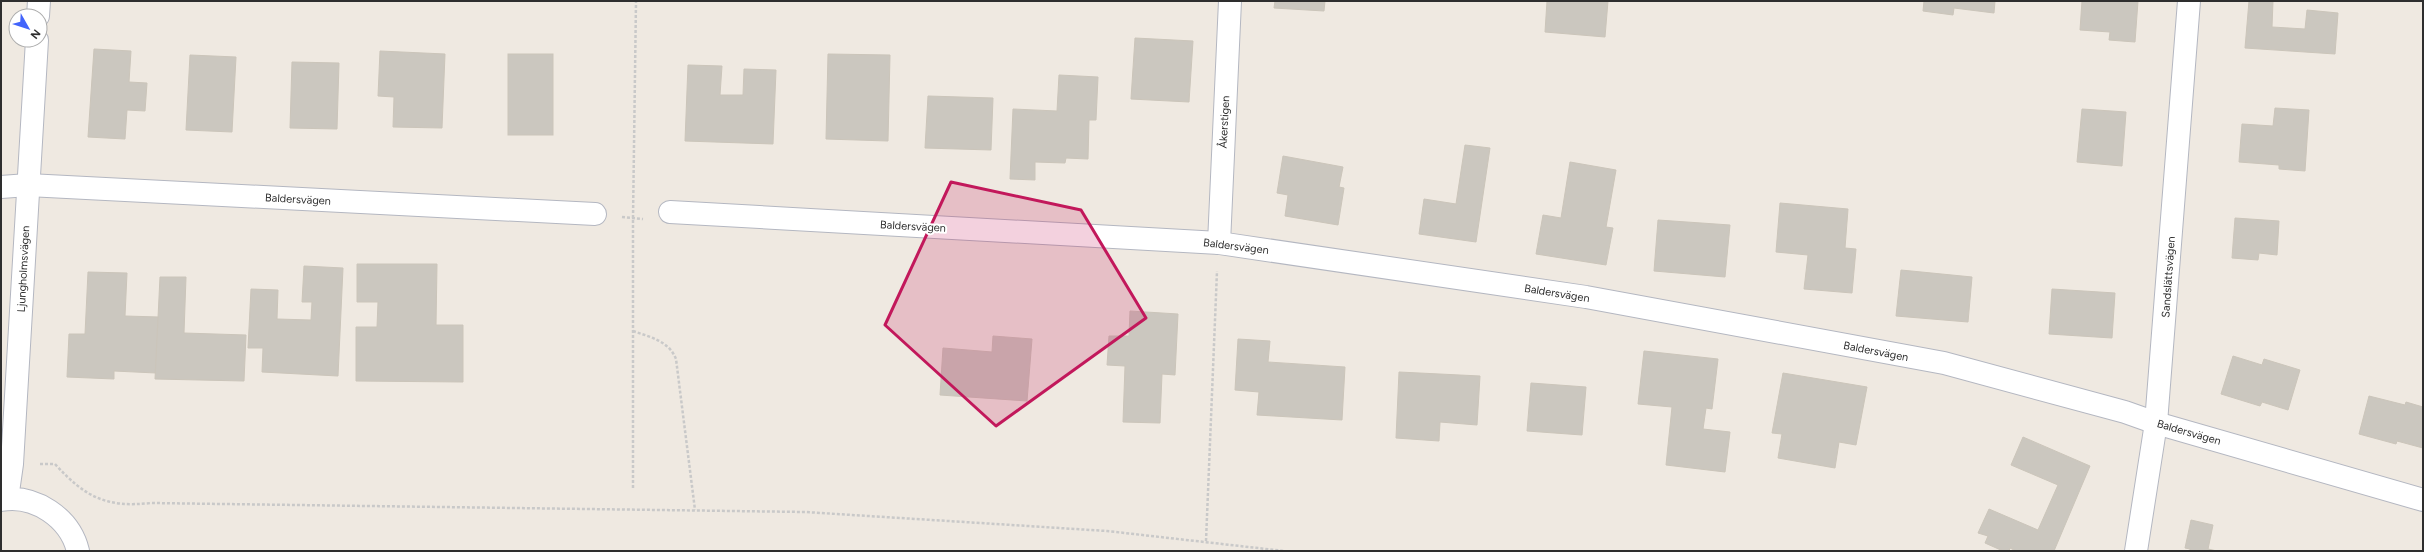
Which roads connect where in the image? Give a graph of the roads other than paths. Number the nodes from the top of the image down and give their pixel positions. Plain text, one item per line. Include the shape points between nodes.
1 (1230, 1) edge
2 (2189, 1) edge
3 (37, 48) edge
4 (28, 185) junction
5 (1, 187) edge
6 (670, 212) road end
7 (595, 214) road end
8 (1219, 243) junction
9 (2156, 423) junction
10 (4, 499) edge
11 (2423, 500) edge
12 (78, 551) edge
13 (2136, 551) edge

1 - 8 street, Åkerstigen
2 - 9 street, Sandslättsvägen
3 - 4 street, Ljungholmsvägen
4 - 5 street, Baldersvägen
4 - 7 street, Baldersvägen
4 - 10 street, Ljungholmsvägen via 12,464
6 - 8 street, Baldersvägen
8 - 9 street, Baldersvägen via 1586,297 1944,363 2125,412
9 - 11 street, Baldersvägen
9 - 13 street, Sandslättsvägen
10 - 12 street via 26,500 43,506 58,517 70,532

